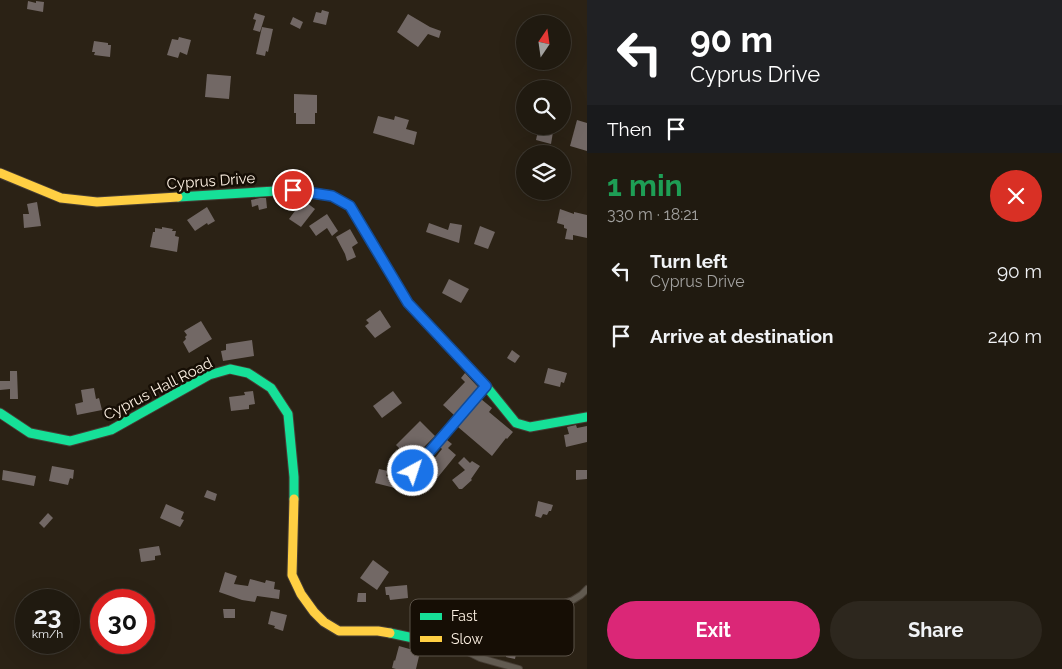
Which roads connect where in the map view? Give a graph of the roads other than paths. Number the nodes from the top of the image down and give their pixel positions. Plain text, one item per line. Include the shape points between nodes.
1 (0, 173) edge
2 (486, 386) junction
3 (0, 413) edge
4 (587, 417) edge
5 (413, 471) dead end
6 (587, 589) edge
7 (574, 599) edge
8 (410, 638) edge
9 (476, 656) edge
10 (519, 669) edge

1 - 2 street, Cyprus Drive via 61,198 97,202 293,190 332,196 350,206 408,303
2 - 4 street, Cyprus Drive via 516,423 530,427
2 - 5 street
3 - 8 street, Cyprus Hall Road via 30,434 70,441 111,430 209,375 230,369 248,373 271,388 288,414 294,478 292,575 301,594 324,622 339,631 378,631
6 - 7 street
9 - 10 street

